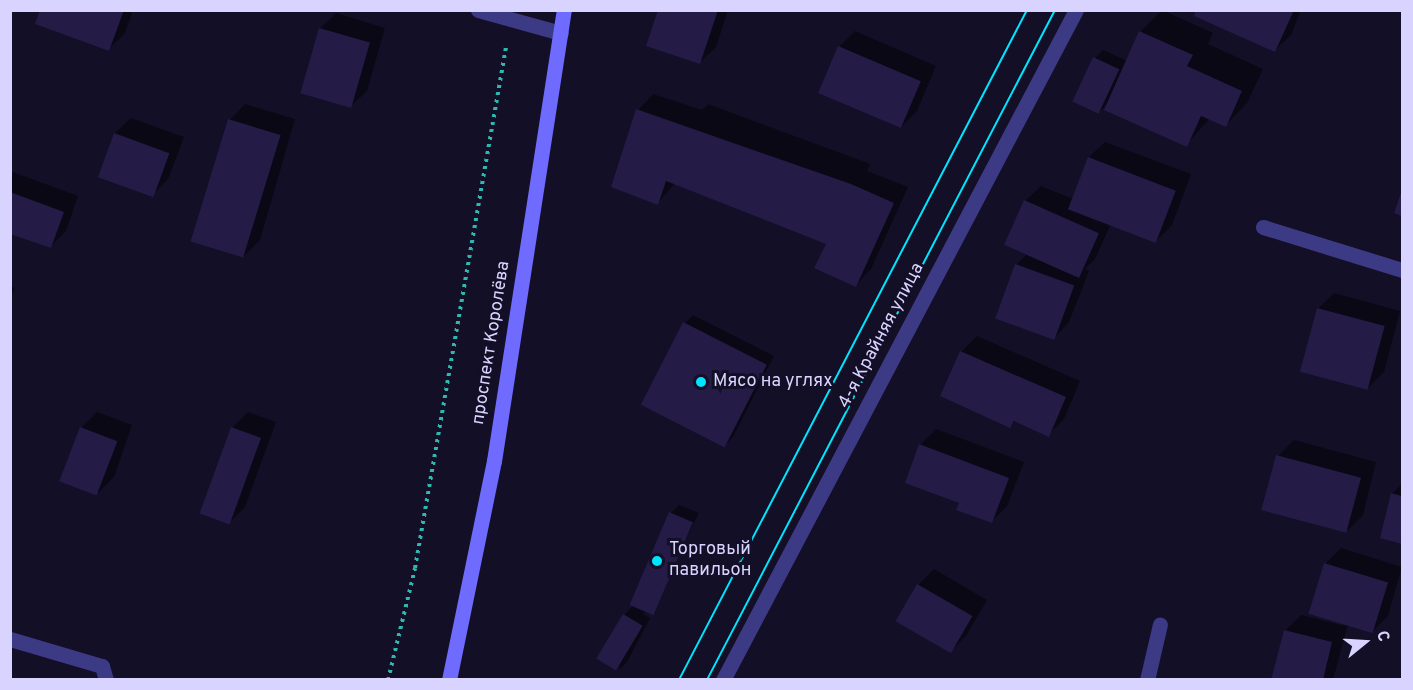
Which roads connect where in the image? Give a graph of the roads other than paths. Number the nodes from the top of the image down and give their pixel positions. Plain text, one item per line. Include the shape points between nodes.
1 (478, 10) edge
2 (564, 10) edge
3 (1076, 10) edge
4 (561, 33) junction
5 (1263, 227) dead end
6 (1402, 270) edge
7 (1160, 624) dead end
8 (10, 639) edge
9 (106, 680) edge
10 (449, 680) edge
11 (723, 680) edge
12 (1147, 680) edge

1 - 4 street
2 - 4 main road, проспект Королёва
3 - 11 street, 4-я Крайняя улица
4 - 10 main road, проспект Королёва via 494,461
5 - 6 street
7 - 12 street
8 - 9 street via 102,666

